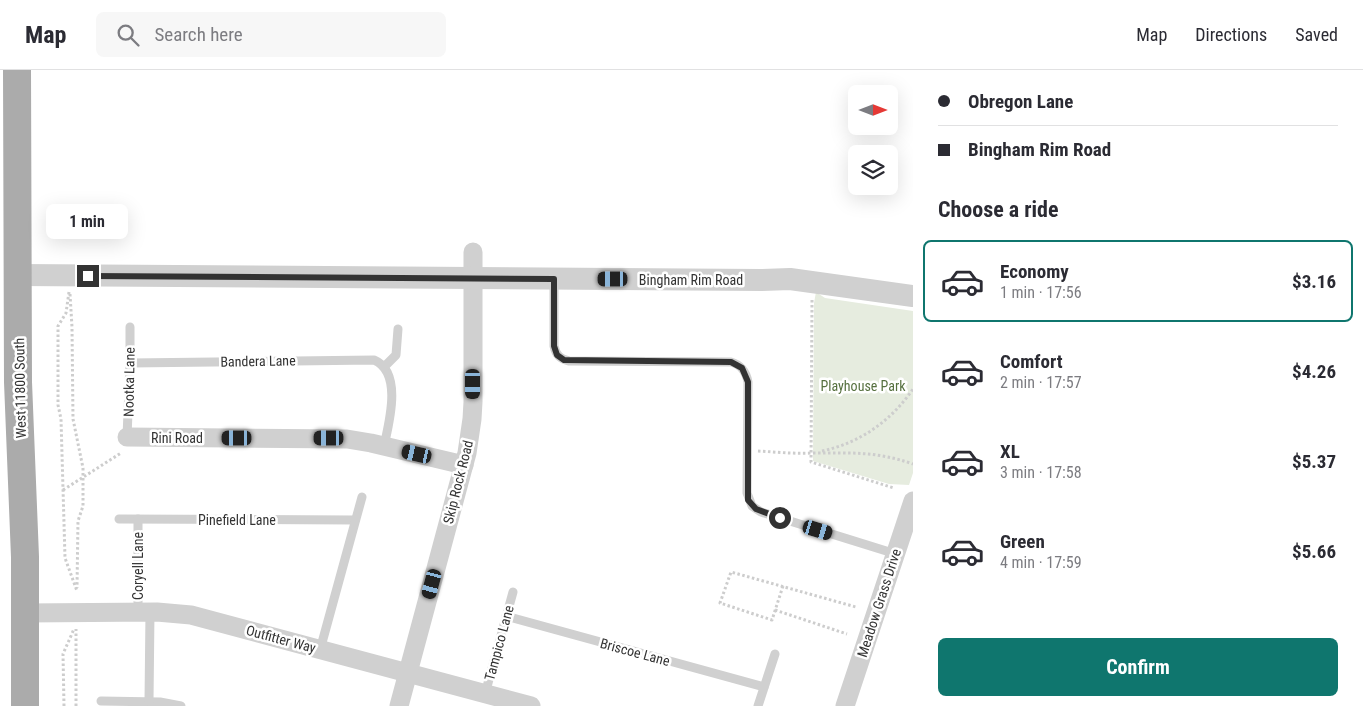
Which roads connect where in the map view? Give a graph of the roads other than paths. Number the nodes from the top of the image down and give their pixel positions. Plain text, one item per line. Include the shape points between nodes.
1 (18, 70) edge
2 (473, 252) dead end
3 (18, 275) junction
4 (473, 279) junction
5 (554, 279) junction
6 (913, 296) edge
7 (130, 327) dead end
8 (398, 329) dead end
9 (130, 363) junction
10 (385, 366) junction
11 (124, 445) joint
12 (384, 447) junction
13 (464, 465) junction
14 (362, 497) dead end
15 (913, 501) edge
16 (119, 519) dead end
17 (138, 519) junction
18 (355, 520) junction
19 (896, 554) junction
20 (513, 592) dead end
21 (144, 612) junction
22 (25, 613) junction
23 (506, 616) junction
24 (320, 650) junction
25 (775, 654) dead end
26 (407, 673) junction
27 (764, 687) junction
28 (485, 694) junction
29 (102, 701) dead end
30 (149, 702) junction
31 (24, 706) edge
32 (181, 706) edge
33 (399, 706) edge
34 (531, 706) edge
35 (758, 706) edge
36 (845, 706) edge

1 - 3 main road, West 11800 South via 13,133
2 - 4 street, Skip Rock Road
3 - 4 street, Bingham Rim Road
3 - 22 main road, West 11800 South
4 - 5 street, Bingham Rim Road
4 - 13 street, Skip Rock Road via 472,419
5 - 6 street, Bingham Rim Road via 790,279
5 - 19 lane via 554,346 557,355 564,360 731,362 742,368 748,382 748,500 756,509
7 - 9 lane, Nootka Lane
8 - 10 lane via 396,355
9 - 10 lane, Bandera Lane via 368,359
9 - 11 lane, Nootka Lane
10 - 12 lane via 391,380 391,407
11 - 12 street, Rini Road via 329,438
12 - 13 street, Rini Road
13 - 26 street, Skip Rock Road
14 - 18 lane
15 - 19 street, Meadow Grass Drive
16 - 17 lane, Pinefield Lane
17 - 18 lane, Pinefield Lane
17 - 21 lane, Coryell Lane
18 - 24 lane
19 - 36 street, Meadow Grass Drive
20 - 23 lane, Tampico Lane
21 - 22 street, Outfitter Way
21 - 24 street, Outfitter Way via 191,615
21 - 30 lane, Coryell Lane
22 - 31 main road, West 11800 South
23 - 27 lane, Briscoe Lane
23 - 28 lane, Tampico Lane
24 - 26 street, Outfitter Way
25 - 27 lane
26 - 28 street, Outfitter Way
26 - 33 street, Skip Rock Road
27 - 35 lane
28 - 34 street, Outfitter Way
29 - 30 lane
30 - 32 lane

